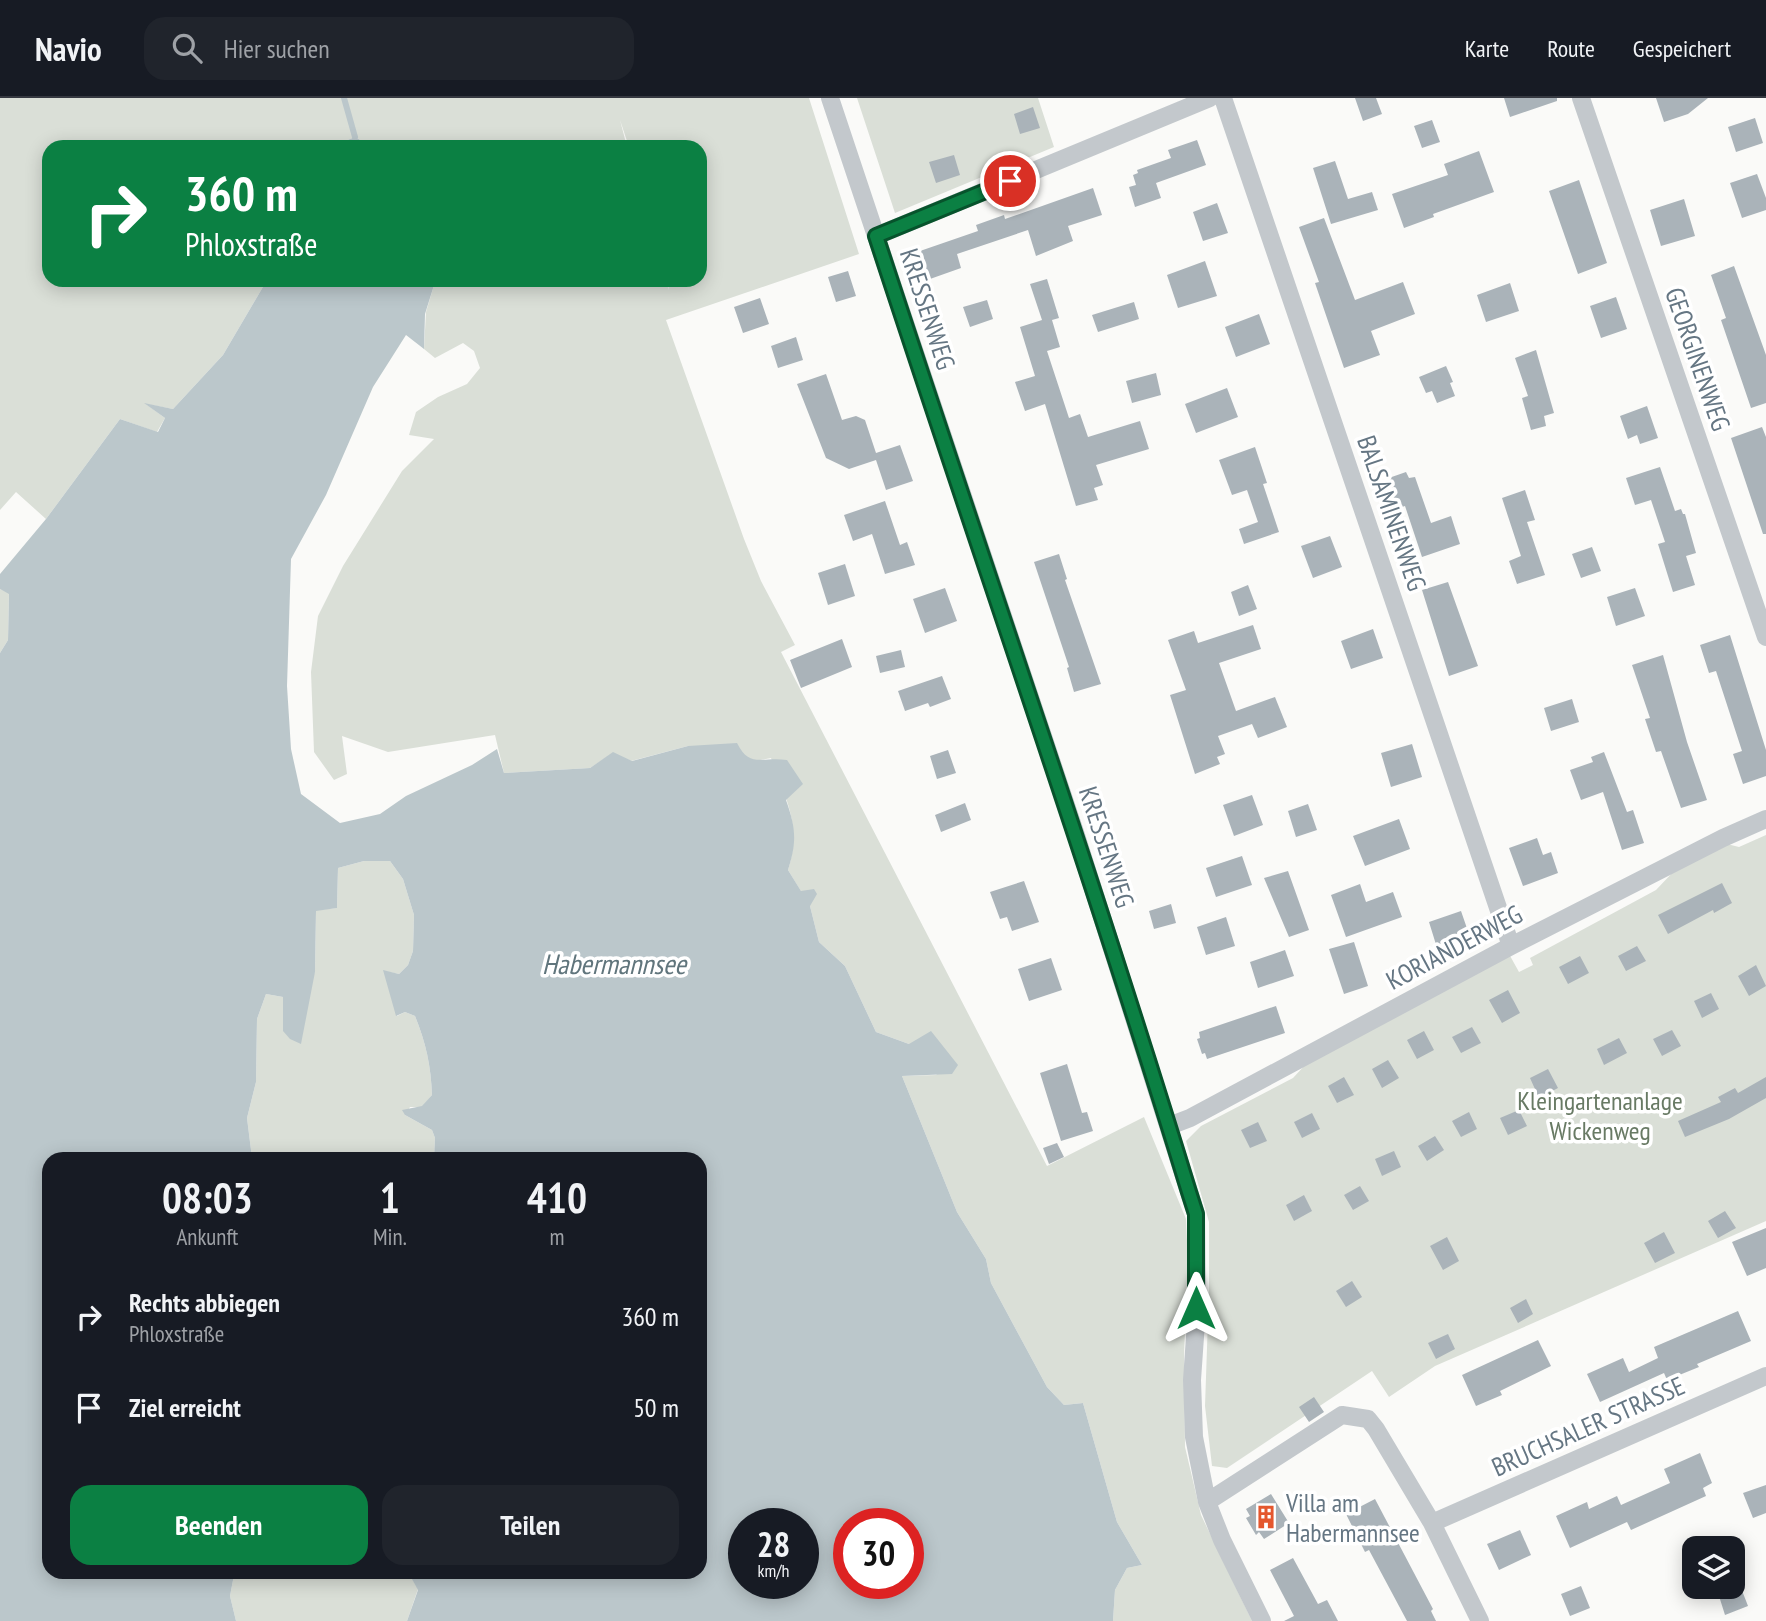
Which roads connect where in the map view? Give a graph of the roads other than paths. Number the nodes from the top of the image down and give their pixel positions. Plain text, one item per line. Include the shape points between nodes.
1 (830, 98) edge
2 (1210, 98) edge
3 (1223, 98) edge
4 (1581, 98) edge
5 (876, 236) junction
6 (1766, 637) edge
7 (1766, 819) edge
8 (1511, 946) junction
9 (1170, 1126) junction
10 (1766, 1376) edge
11 (1207, 1502) junction
12 (1432, 1523) junction
13 (1262, 1621) edge
14 (1480, 1621) edge

1 - 5 street, KRESSENWEG
2 - 5 street
3 - 8 street, BALSAMINENWEG
4 - 6 street, GEORGINENWEG
5 - 9 street, KRESSENWEG
7 - 8 street, KORIANDERWEG
8 - 9 street, KORIANDERWEG
9 - 11 street, KRESSENWEG via 1196,1214 1194,1437
10 - 12 street, BRUCHSALER STRASSE
11 - 12 street via 1342,1415 1368,1419
11 - 13 street, KRESSENWEG
12 - 14 street

